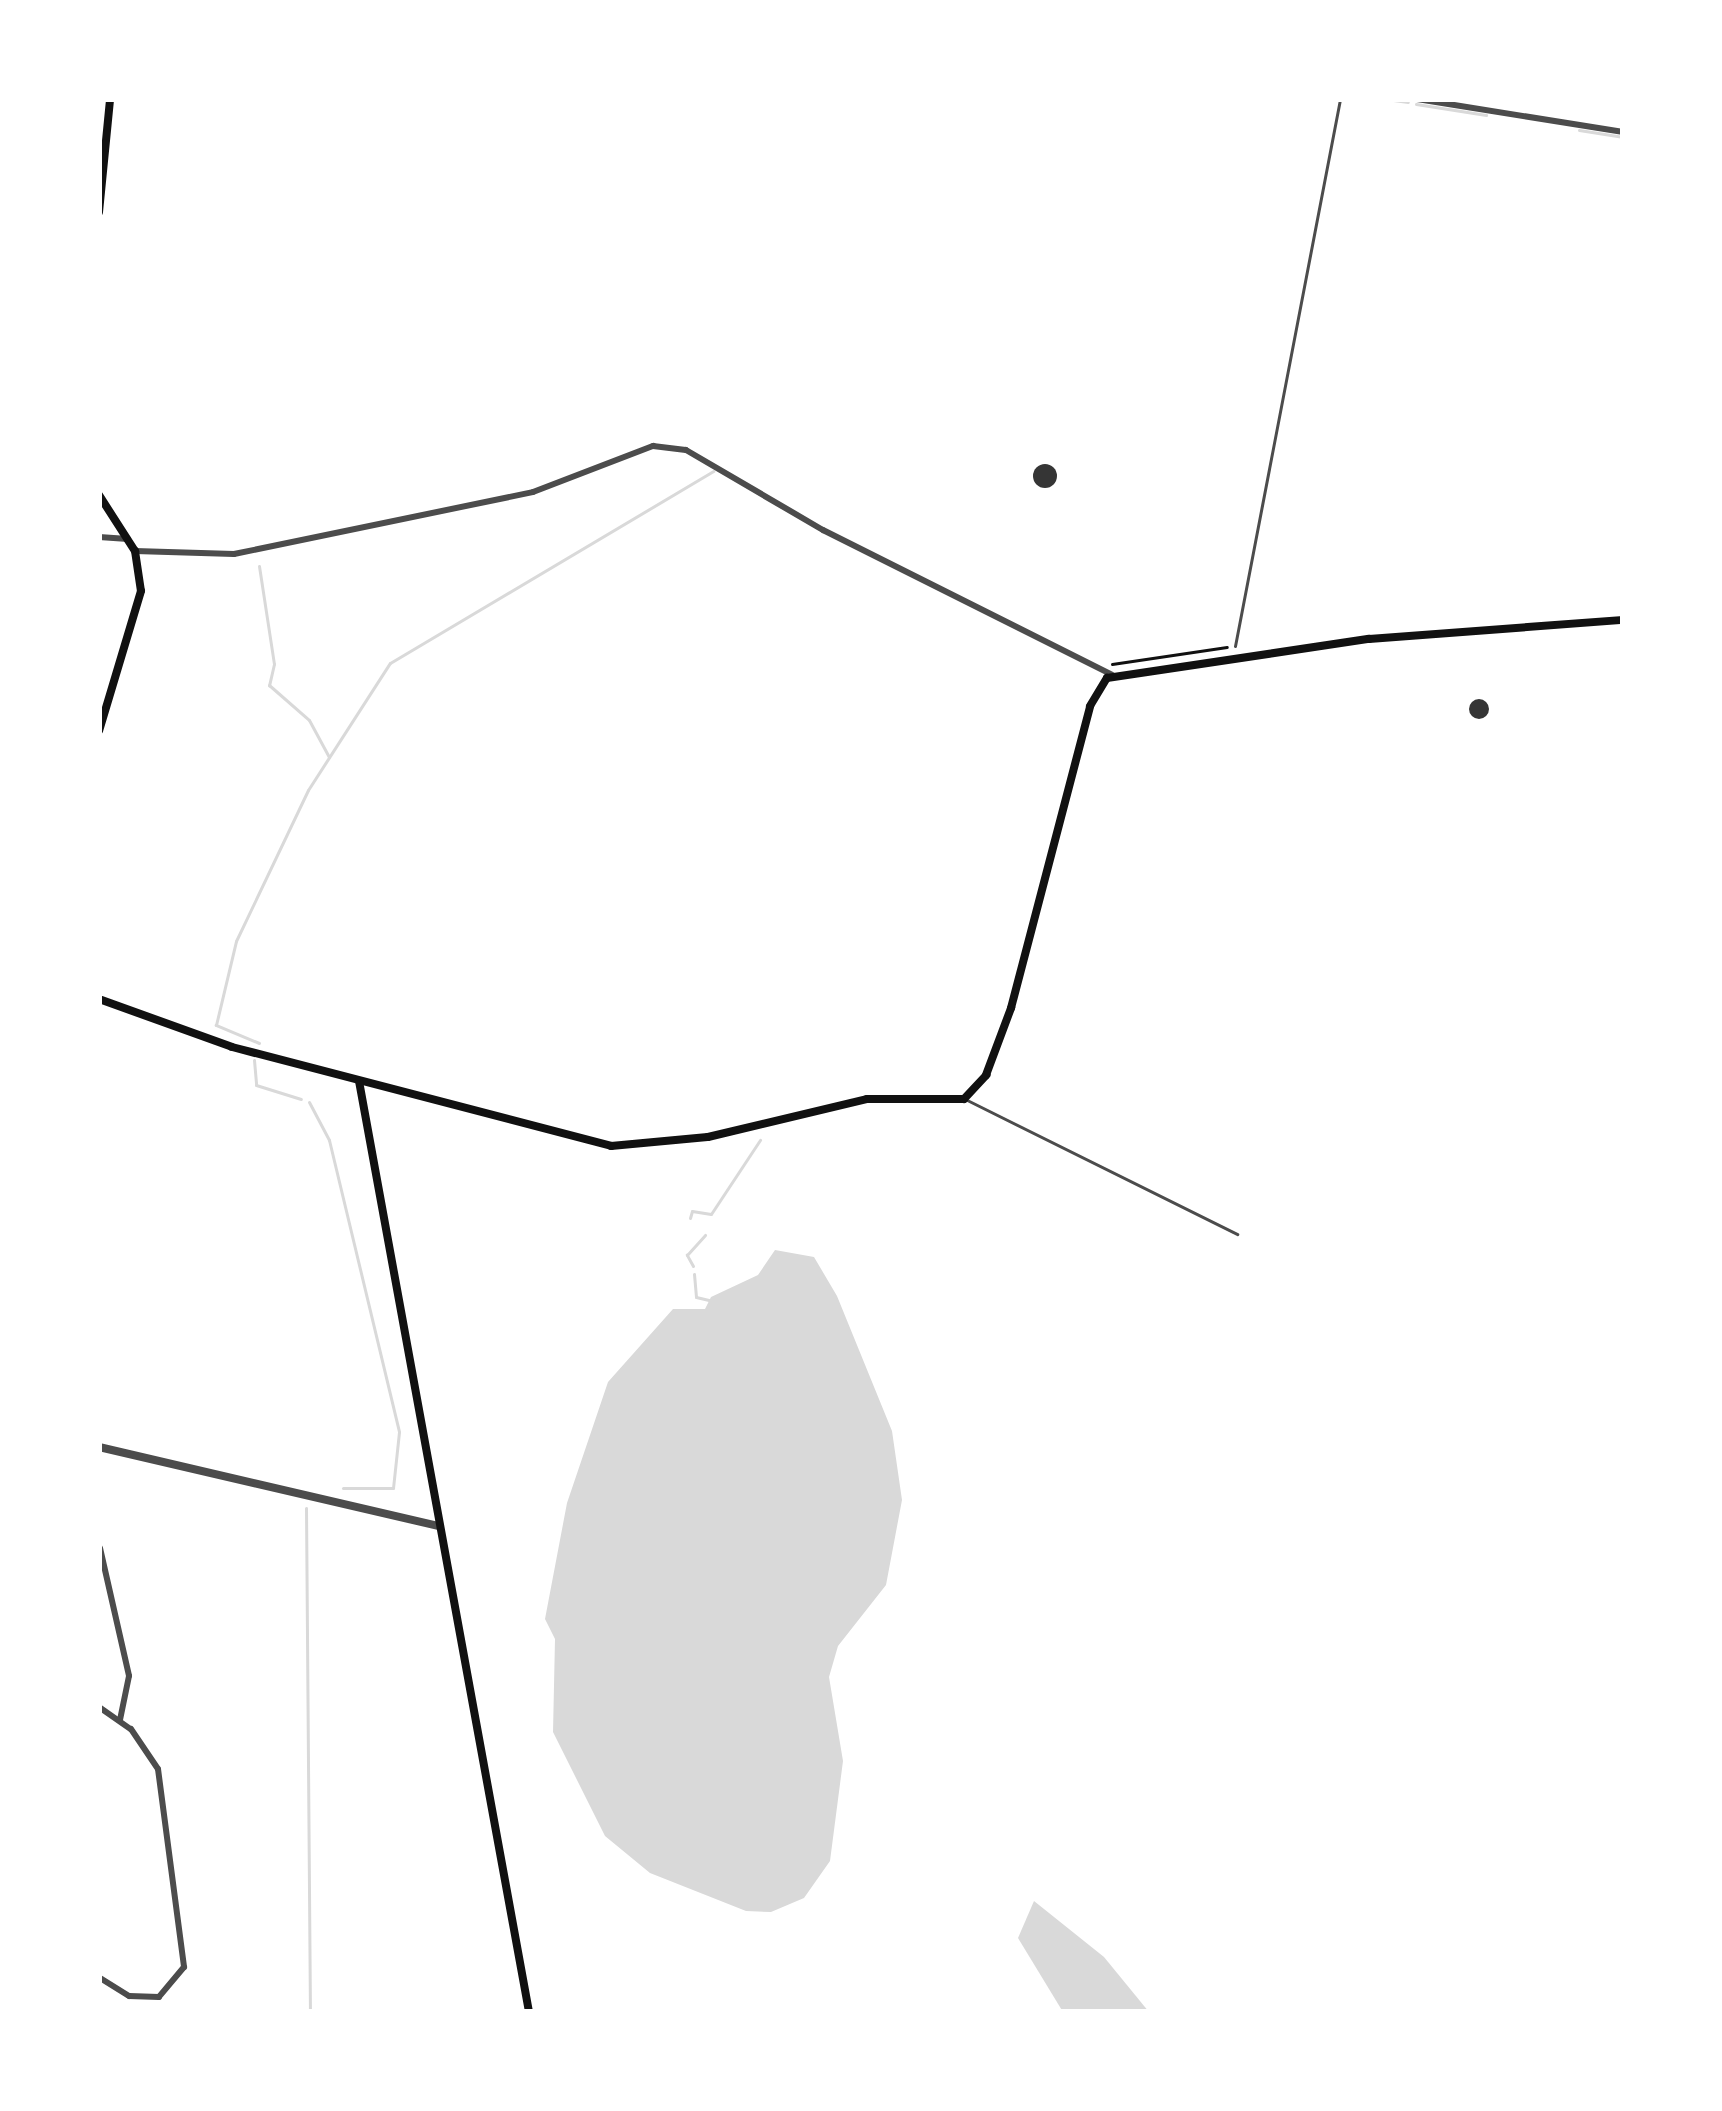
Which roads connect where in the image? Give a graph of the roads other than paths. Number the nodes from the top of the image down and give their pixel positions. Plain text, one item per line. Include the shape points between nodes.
1 (110, 99) edge
2 (1340, 99) edge
3 (1417, 99) edge
4 (1623, 132) edge
5 (99, 212) edge
6 (99, 495) edge
7 (99, 537) edge
8 (128, 539) junction
9 (135, 551) junction
10 (1623, 620) edge
11 (1235, 646) road end
12 (1112, 675) junction
13 (101, 717) edge
14 (99, 731) edge
15 (99, 999) edge
16 (358, 1081) junction
17 (964, 1099) junction
18 (1237, 1234) dead end
19 (99, 1447) edge
20 (438, 1526) junction
21 (100, 1548) edge
22 (99, 1707) edge
23 (119, 1720) junction
24 (99, 1977) edge
25 (529, 2012) edge

1 - 5 main road
2 - 11 lane
3 - 4 street
6 - 8 main road
7 - 8 street
8 - 9 main road
9 - 12 street via 268,548 533,493 653,446 708,461 823,530
9 - 13 main road via 140,607
10 - 12 main road via 1388,637
12 - 17 main road via 1090,706 1011,1008 986,1075
13 - 14 main road
15 - 16 main road
16 - 17 main road via 623,1146 708,1138 867,1100
16 - 20 main road
17 - 18 lane
19 - 20 street
20 - 25 main road
21 - 23 street via 129,1676
22 - 23 street
23 - 24 street via 158,1769 184,1967 159,1997 128,1996

